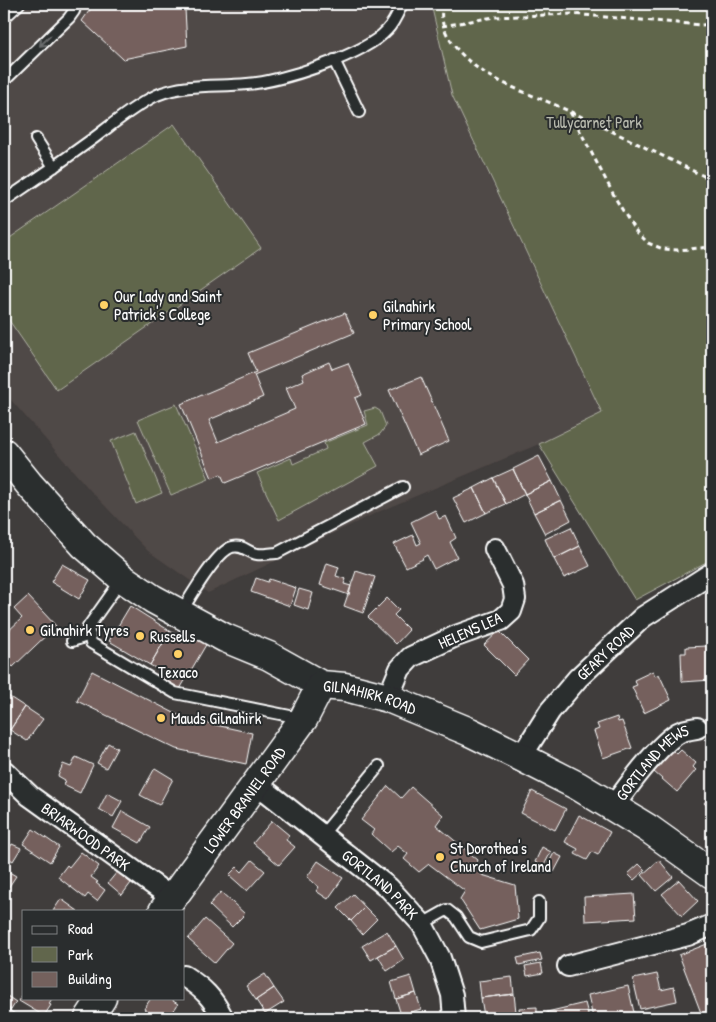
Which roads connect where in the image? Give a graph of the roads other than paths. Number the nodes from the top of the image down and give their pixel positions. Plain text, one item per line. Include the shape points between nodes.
1 (19, 4) edge
2 (76, 4) edge
3 (402, 4) edge
4 (4, 18) edge
5 (334, 60) junction
6 (4, 81) edge
7 (359, 112) dead end
8 (36, 139) dead end
9 (54, 167) junction
10 (4, 201) edge
11 (4, 453) edge
12 (403, 486) dead end
13 (495, 549) dead end
14 (712, 573) edge
15 (122, 578) junction
16 (180, 614) junction
17 (90, 635) junction
18 (72, 641) dead end
19 (322, 685) junction
20 (388, 698) junction
21 (304, 718) junction
22 (697, 728) dead end
23 (521, 756) junction
24 (378, 766) dead end
25 (4, 771) edge
26 (257, 784) junction
27 (614, 807) junction
28 (323, 834) junction
29 (712, 874) edge
30 (539, 902) dead end
31 (167, 904) edge
32 (422, 924) junction
33 (712, 925) edge
34 (568, 966) dead end
35 (185, 977) edge
36 (101, 1000) edge
37 (89, 1018) edge
38 (223, 1018) edge
39 (454, 1018) edge

1 - 4 lane
2 -> 6 lane via 68,18
3 - 5 lane via 386,31 370,44
5 - 7 lane
5 - 9 lane via 268,82 202,85 159,94 140,103
8 - 9 lane
9 - 10 lane
11 - 15 street, GILNAHIRK ROAD via 84,544
12 - 16 lane via 277,553 256,554 243,547 231,547 220,556
13 - 20 street, HELENS LEA via 513,585 515,599 511,611 501,620 411,657 400,669
14 - 23 street, GEARY ROAD via 643,617 578,678 550,711
15 - 16 street, GILNAHIRK ROAD
15 - 17 lane via 88,627
16 - 19 street, GILNAHIRK ROAD
17 - 18 lane
17 - 21 lane via 91,643 174,693
19 - 20 street, GILNAHIRK ROAD
19 - 21 street, LOWER BRANIEL ROAD
20 - 23 street, GILNAHIRK ROAD
21 - 26 street, LOWER BRANIEL ROAD
22 - 27 street, GORTLAND MEWS via 680,732 662,745
23 - 27 street, GILNAHIRK ROAD
24 - 28 lane
25 - 31 street, BRIARWOOD PARK via 30,796
26 - 28 street, GORTLAND PARK
26 - 31 street, LOWER BRANIEL ROAD
27 - 29 street, GILNAHIRK ROAD
28 - 32 street, GORTLAND PARK via 389,888
30 - 32 lane via 539,918 531,930 481,942 469,937 456,917 447,910
32 - 39 street, GORTLAND PARK via 440,958 452,995
33 - 34 street via 688,935
35 - 38 street via 203,988
36 - 37 street

